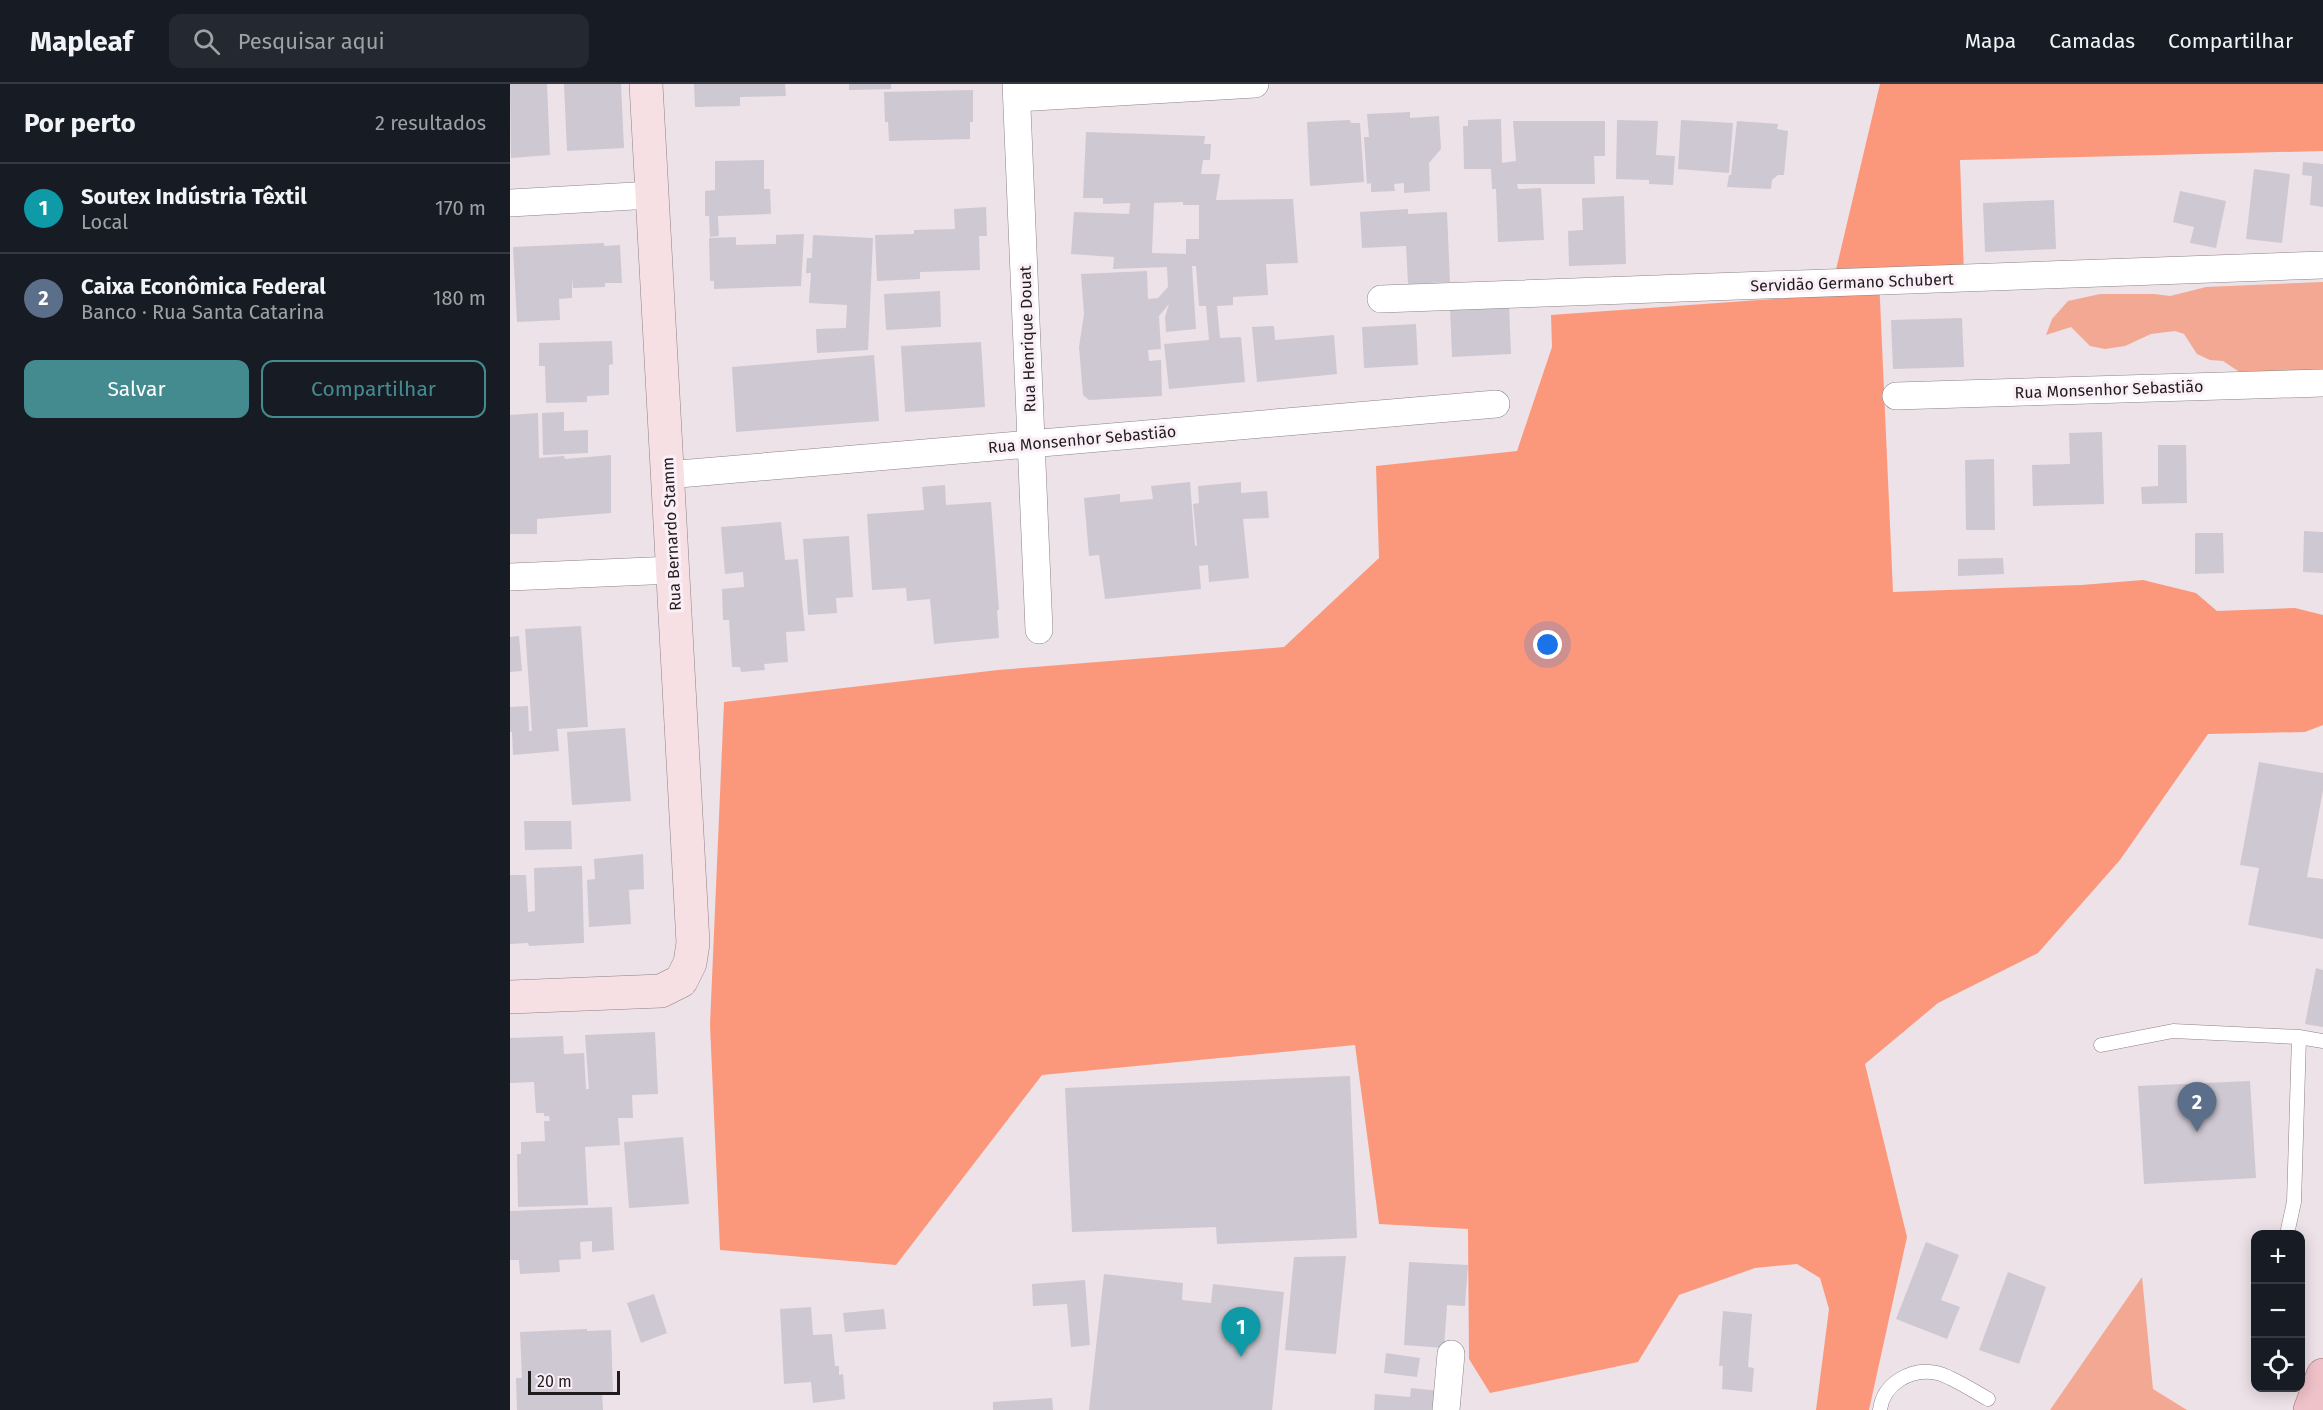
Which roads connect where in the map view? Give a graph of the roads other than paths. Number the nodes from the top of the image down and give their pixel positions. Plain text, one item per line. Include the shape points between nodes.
1 (646, 84) edge
2 (1255, 84) edge
3 (1016, 91) edge
4 (652, 195) junction
5 (510, 202) edge
6 (2323, 265) edge
7 (1380, 299) dead end
8 (2323, 383) edge
9 (1896, 396) dead end
10 (1496, 404) dead end
11 (1031, 443) junction
12 (667, 475) junction
13 (673, 570) junction
14 (510, 577) edge
15 (1039, 630) dead end
16 (510, 997) edge
17 (2300, 1037) junction
18 (2323, 1041) edge
19 (2101, 1046) dead end
20 (2288, 1230) edge
21 (1451, 1354) dead end
22 (2323, 1375) edge
23 (1988, 1399) dead end
24 (1446, 1410) edge
25 (1880, 1410) edge
26 (2310, 1410) edge

1 - 4 street, Rua Bernardo Stamm
2 - 3 street
3 - 11 street, Rua Henrique Douat
4 - 5 street
4 - 12 street, Rua Bernardo Stamm
6 - 7 street, Servidão Germano Schubert
8 - 9 street, Rua Monsenhor Sebastião
10 - 11 street, Rua Monsenhor Sebastião
11 - 12 street, Rua Monsenhor Sebastião
11 - 15 street, Rua Henrique Douat
12 - 13 street, Rua Bernardo Stamm
13 - 14 street
13 - 16 street, Rua Bernardo Stamm via 693,943 690,963 681,981 661,991
17 - 18 lane
17 - 19 lane via 2172,1031
17 - 20 lane via 2294,1202
21 - 24 street
22 - 26 main road
23 - 25 lane via 1937,1373 1921,1372 1905,1376 1890,1387

